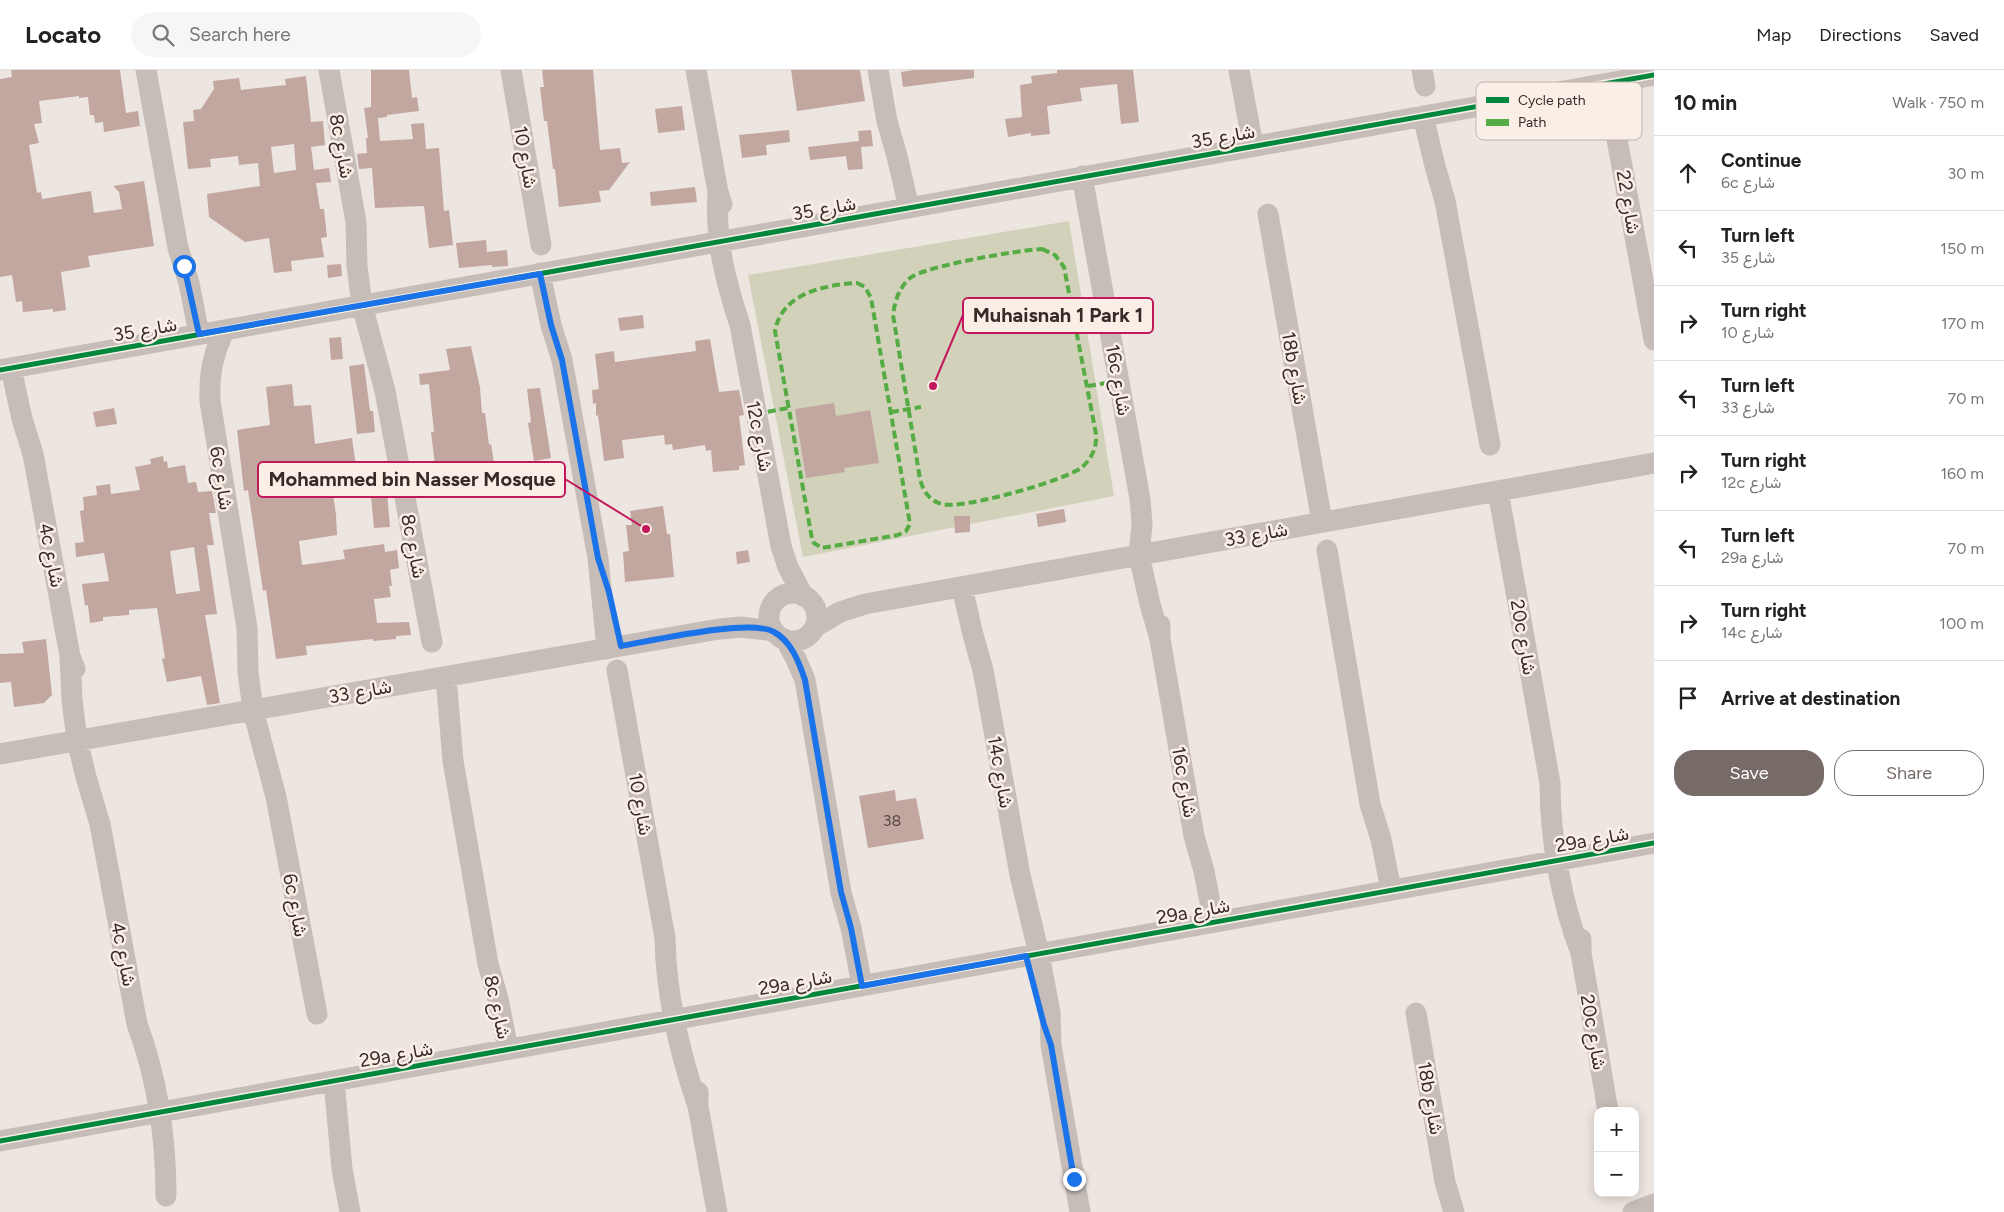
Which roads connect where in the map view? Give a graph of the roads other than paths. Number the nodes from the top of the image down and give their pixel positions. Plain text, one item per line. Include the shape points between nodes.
1 (146, 70) edge
2 (329, 70) edge
3 (511, 70) edge
4 (696, 70) edge
5 (878, 70) edge
6 (1239, 70) edge
7 (1654, 75) edge
8 (1608, 76) edge
9 (1581, 82) edge
10 (1476, 105) edge
11 (1430, 115) junction
12 (1617, 140) edge
13 (1253, 146) junction
14 (1082, 176) junction
15 (901, 209) junction
16 (1268, 214) dead end
17 (725, 241) junction
18 (541, 245) dead end
19 (547, 272) junction
20 (369, 304) junction
21 (225, 330) junction
22 (192, 336) junction
23 (1654, 340) edge
24 (12, 368) edge
25 (1490, 445) dead end
26 (1654, 463) edge
27 (1498, 491) junction
28 (1322, 522) junction
29 (781, 546) junction
30 (1327, 550) dead end
31 (1145, 554) junction
32 (969, 586) junction
33 (806, 598) junction
34 (774, 604) junction
35 (859, 605) junction
36 (719, 629) junction
37 (813, 630) junction
38 (779, 635) junction
39 (432, 642) dead end
40 (614, 648) junction
41 (617, 670) dead end
42 (439, 678) junction
43 (805, 680) junction
44 (260, 709) junction
45 (84, 739) junction
46 (0, 754) edge
47 (1654, 843) edge
48 (1563, 859) junction
49 (1384, 892) junction
50 (1207, 923) junction
51 (1033, 955) junction
52 (855, 987) junction
53 (1416, 1013) dead end
54 (317, 1014) dead end
55 (680, 1018) junction
56 (501, 1051) junction
57 (327, 1082) junction
58 (1607, 1107) edge
59 (151, 1114) junction
60 (0, 1141) edge
61 (1445, 1182) junction
62 (168, 1204) edge
63 (1654, 1204) edge
64 (350, 1212) edge
65 (717, 1212) edge
66 (1080, 1212) edge
67 (1446, 1212) edge
68 (1454, 1212) edge
69 (1633, 1212) edge

1 - 22 street via 178,248 189,283
2 - 20 street, 8c شارع via 356,222 366,251
3 - 18 street, شارع 10
4 - 17 street, 12c شارع via 718,192 726,215
5 - 15 street via 897,156
6 - 13 street
7 - 8 street, شارع 35
8 - 9 street, شارع 35
10 - 11 street, شارع 35
11 - 13 street, شارع 35
11 - 25 street via 1443,164 1445,201
12 - 23 street, شارع 22
13 - 14 street, شارع 35
14 - 15 street, شارع 35
14 - 31 street, 16c شارع via 1140,499
15 - 17 street, شارع 35
16 - 28 street, 18b شارع
17 - 19 street, شارع 35
17 - 29 street, 12c شارع
19 - 20 street, شارع 35
19 - 40 street
20 - 21 street, شارع 35
20 - 39 street, 8c شارع via 383,344 385,391
21 - 22 street, شارع 35
21 - 44 street, 6c شارع via 213,356 210,401 247,628 248,672
22 - 24 street, شارع 35
24 - 45 street, 4c شارع via 33,454 70,656 71,692
26 - 27 street, شارع 33
27 - 28 street, شارع 33
27 - 48 street, 20c شارع via 1550,782 1551,820
28 - 31 street, شارع 33
29 - 33 street, 12c شارع via 788,567
29 - 34 street, 12c شارع via 782,567
30 - 49 street
31 - 32 street, شارع 33
31 - 50 street, 16c شارع via 1150,604 1160,639
32 - 35 street, شارع 33
32 - 51 street, 14c شارع via 972,635 983,670 1020,875 1021,905
33 - 34 street via 794,593 786,594
33 - 35 street, شارع 33 via 829,604
33 - 37 street via 816,613
34 - 36 street, شارع 33 via 740,623
34 - 38 street via 769,617
35 - 37 street, شارع 33 via 831,616
36 - 38 street, شارع 33 via 741,628
36 - 40 street, شارع 33
37 - 38 street via 799,640
37 - 43 street
38 - 43 street via 796,659
40 - 42 street, شارع 33
41 - 55 street, شارع 10 via 665,938 668,982
42 - 44 street, شارع 33
42 - 56 street, 8c شارع via 443,726 454,761
43 - 52 street via 841,892 842,929
44 - 45 street, شارع 33
44 - 54 street, 6c شارع
45 - 46 street, شارع 33
45 - 59 street, 4c شارع via 86,777 100,824 138,1024 138,1068
47 - 48 street, 29a شارع
48 - 49 street, 29a شارع
48 - 58 street, 20c شارع via 1571,922 1581,953
49 - 50 street, 29a شارع
50 - 51 street, 29a شارع
51 - 52 street, 29a شارع
51 - 66 street, 14c شارع
52 - 55 street, 29a شارع
53 - 61 street, 18b شارع
55 - 56 street, 29a شارع
55 - 65 street, شارع 10 via 683,1060 698,1106
56 - 57 street, 29a شارع
57 - 59 street, 29a شارع
57 - 64 street via 331,1134
59 - 60 street, 29a شارع
59 - 62 street, 4c شارع
61 - 67 street, 18b شارع
61 - 68 street, 18b شارع
63 - 69 street

